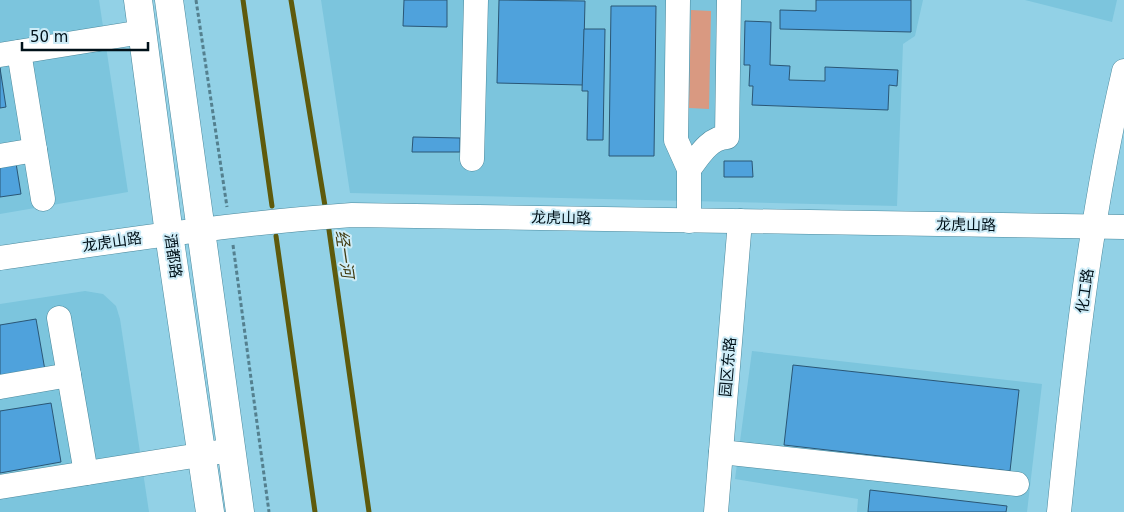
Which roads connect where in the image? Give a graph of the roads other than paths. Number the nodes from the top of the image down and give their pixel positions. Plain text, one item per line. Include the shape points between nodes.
1 (138, 0) edge
2 (169, 0) edge
3 (476, 0) edge
4 (678, 0) edge
5 (729, 0) edge
6 (142, 32) junction
7 (10, 53) edge
8 (1124, 71) edge
9 (35, 150) junction
10 (0, 156) edge
11 (472, 159) dead end
12 (690, 169) junction
13 (43, 198) dead end
14 (689, 220) junction
15 (740, 221) junction
16 (1094, 226) junction
17 (1124, 227) edge
18 (200, 231) junction
19 (169, 234) junction
20 (0, 258) edge
21 (59, 318) dead end
22 (69, 375) junction
23 (0, 387) edge
24 (231, 450) junction
25 (722, 452) junction
26 (202, 455) junction
27 (86, 473) junction
28 (1017, 484) dead end
29 (0, 486) edge
30 (210, 512) edge
31 (240, 512) edge
32 (716, 512) edge
33 (1059, 512) edge

1 - 6 main road, 酒都路
2 - 18 main road, 酒都路
3 - 11 street
4 - 12 street via 676,140
5 - 12 street via 727,137 712,142
6 - 7 street
6 - 19 main road, 酒都路
7 - 9 street
8 - 16 street, 化工路
9 - 10 street
9 - 13 street
12 - 14 street
14 - 15 street, 龙虎山路
14 - 18 street, 龙虎山路 via 352,215
15 - 16 street, 龙虎山路
15 - 25 street, 园区东路
16 - 17 street, 龙虎山路
16 - 33 street, 化工路
18 - 19 street, 龙虎山路
18 - 24 main road, 酒都路
19 - 20 street, 龙虎山路
19 - 26 main road, 酒都路
21 - 22 street
22 - 23 street
22 - 27 street
24 - 26 street
24 - 31 main road, 酒都路
25 - 28 street
25 - 32 street, 园区东路
26 - 27 street
26 - 30 main road, 酒都路
27 - 29 street

